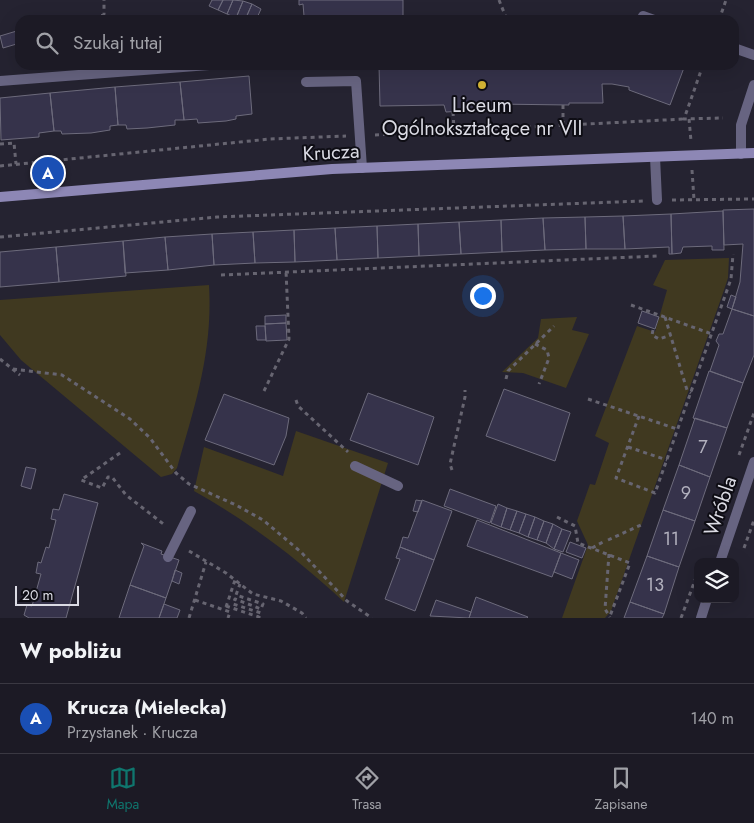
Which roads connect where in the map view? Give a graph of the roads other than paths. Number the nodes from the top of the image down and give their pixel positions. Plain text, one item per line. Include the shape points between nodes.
1 (739, 50) edge
2 (754, 55) edge
3 (144, 70) edge
4 (0, 81) edge
5 (306, 82) dead end
6 (754, 84) edge
7 (754, 153) edge
8 (742, 154) junction
9 (655, 157) junction
10 (362, 168) junction
11 (0, 197) edge
12 (657, 200) road end
13 (754, 462) edge
14 (355, 466) dead end
15 (398, 486) dead end
16 (191, 511) dead end
17 (168, 557) dead end
18 (721, 558) edge
19 (706, 603) edge
20 (701, 618) edge

1 - 2 street
3 - 4 street
5 - 10 street via 356,81
6 - 8 street via 741,125
7 - 8 street, Krucza
8 - 9 street, Krucza
9 - 10 street, Krucza
9 - 12 street
10 - 11 street, Krucza
13 - 18 street, Wróbla
14 - 15 street
16 - 17 street
19 - 20 street

